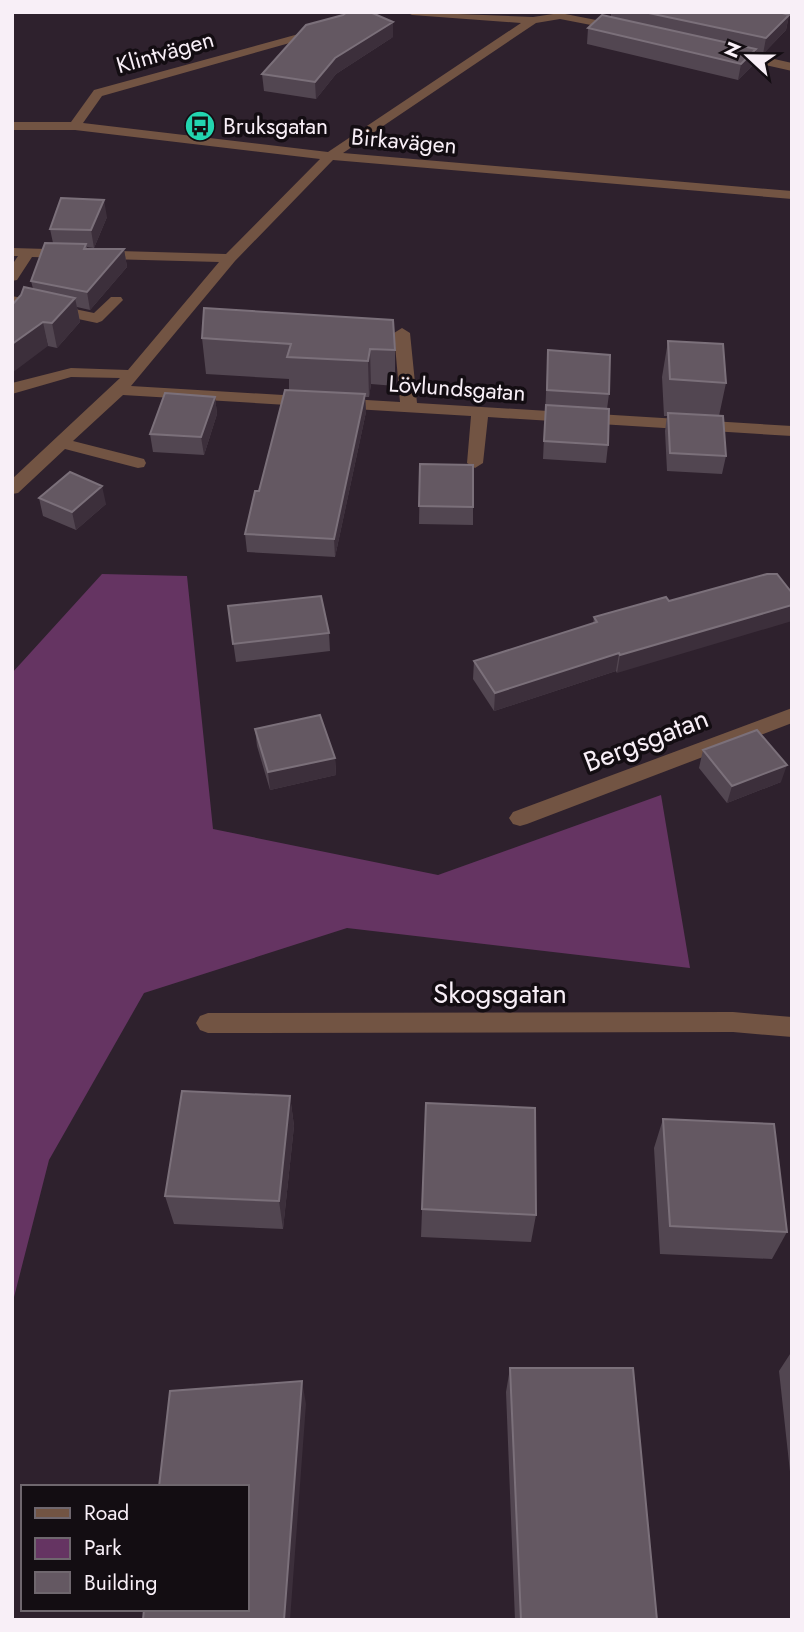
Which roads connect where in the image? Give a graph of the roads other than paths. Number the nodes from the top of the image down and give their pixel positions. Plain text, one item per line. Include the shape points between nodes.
1 (359, 12) edge
2 (411, 12) edge
3 (533, 20) junction
4 (629, 30) edge
5 (710, 48) edge
6 (792, 67) edge
7 (12, 126) edge
8 (75, 126) junction
9 (330, 156) junction
10 (792, 195) edge
11 (12, 252) edge
12 (28, 252) junction
13 (230, 258) junction
14 (12, 277) edge
15 (12, 300) edge
16 (116, 300) dead end
17 (402, 333) dead end
18 (132, 375) junction
19 (12, 389) edge
20 (119, 390) junction
21 (409, 408) junction
22 (480, 412) junction
23 (792, 431) edge
24 (61, 443) junction
25 (138, 463) dead end
26 (475, 463) edge
27 (12, 489) edge
28 (792, 715) edge
29 (520, 818) dead end
30 (208, 1023) dead end
31 (792, 1027) edge

1 - 8 street, Klintvägen via 338,26 98,93
2 - 3 street
3 - 4 street via 560,16
3 - 9 street
5 - 6 street
7 - 8 street, Birkavägen
8 - 9 street, Birkavägen
9 - 10 street, Birkavägen
9 - 13 street
11 - 12 street
12 - 13 street
12 - 14 street
13 - 18 street
15 - 16 street via 97,318
17 - 21 street
18 - 19 street via 64,371
18 - 20 street
20 - 21 street, Lövlundsgatan
20 - 24 street
21 - 22 street, Lövlundsgatan
22 - 23 street, Lövlundsgatan
22 - 26 street
24 - 25 street
24 - 27 street
28 - 29 street, Bergsgatan
30 - 31 street, Skogsgatan via 733,1021

